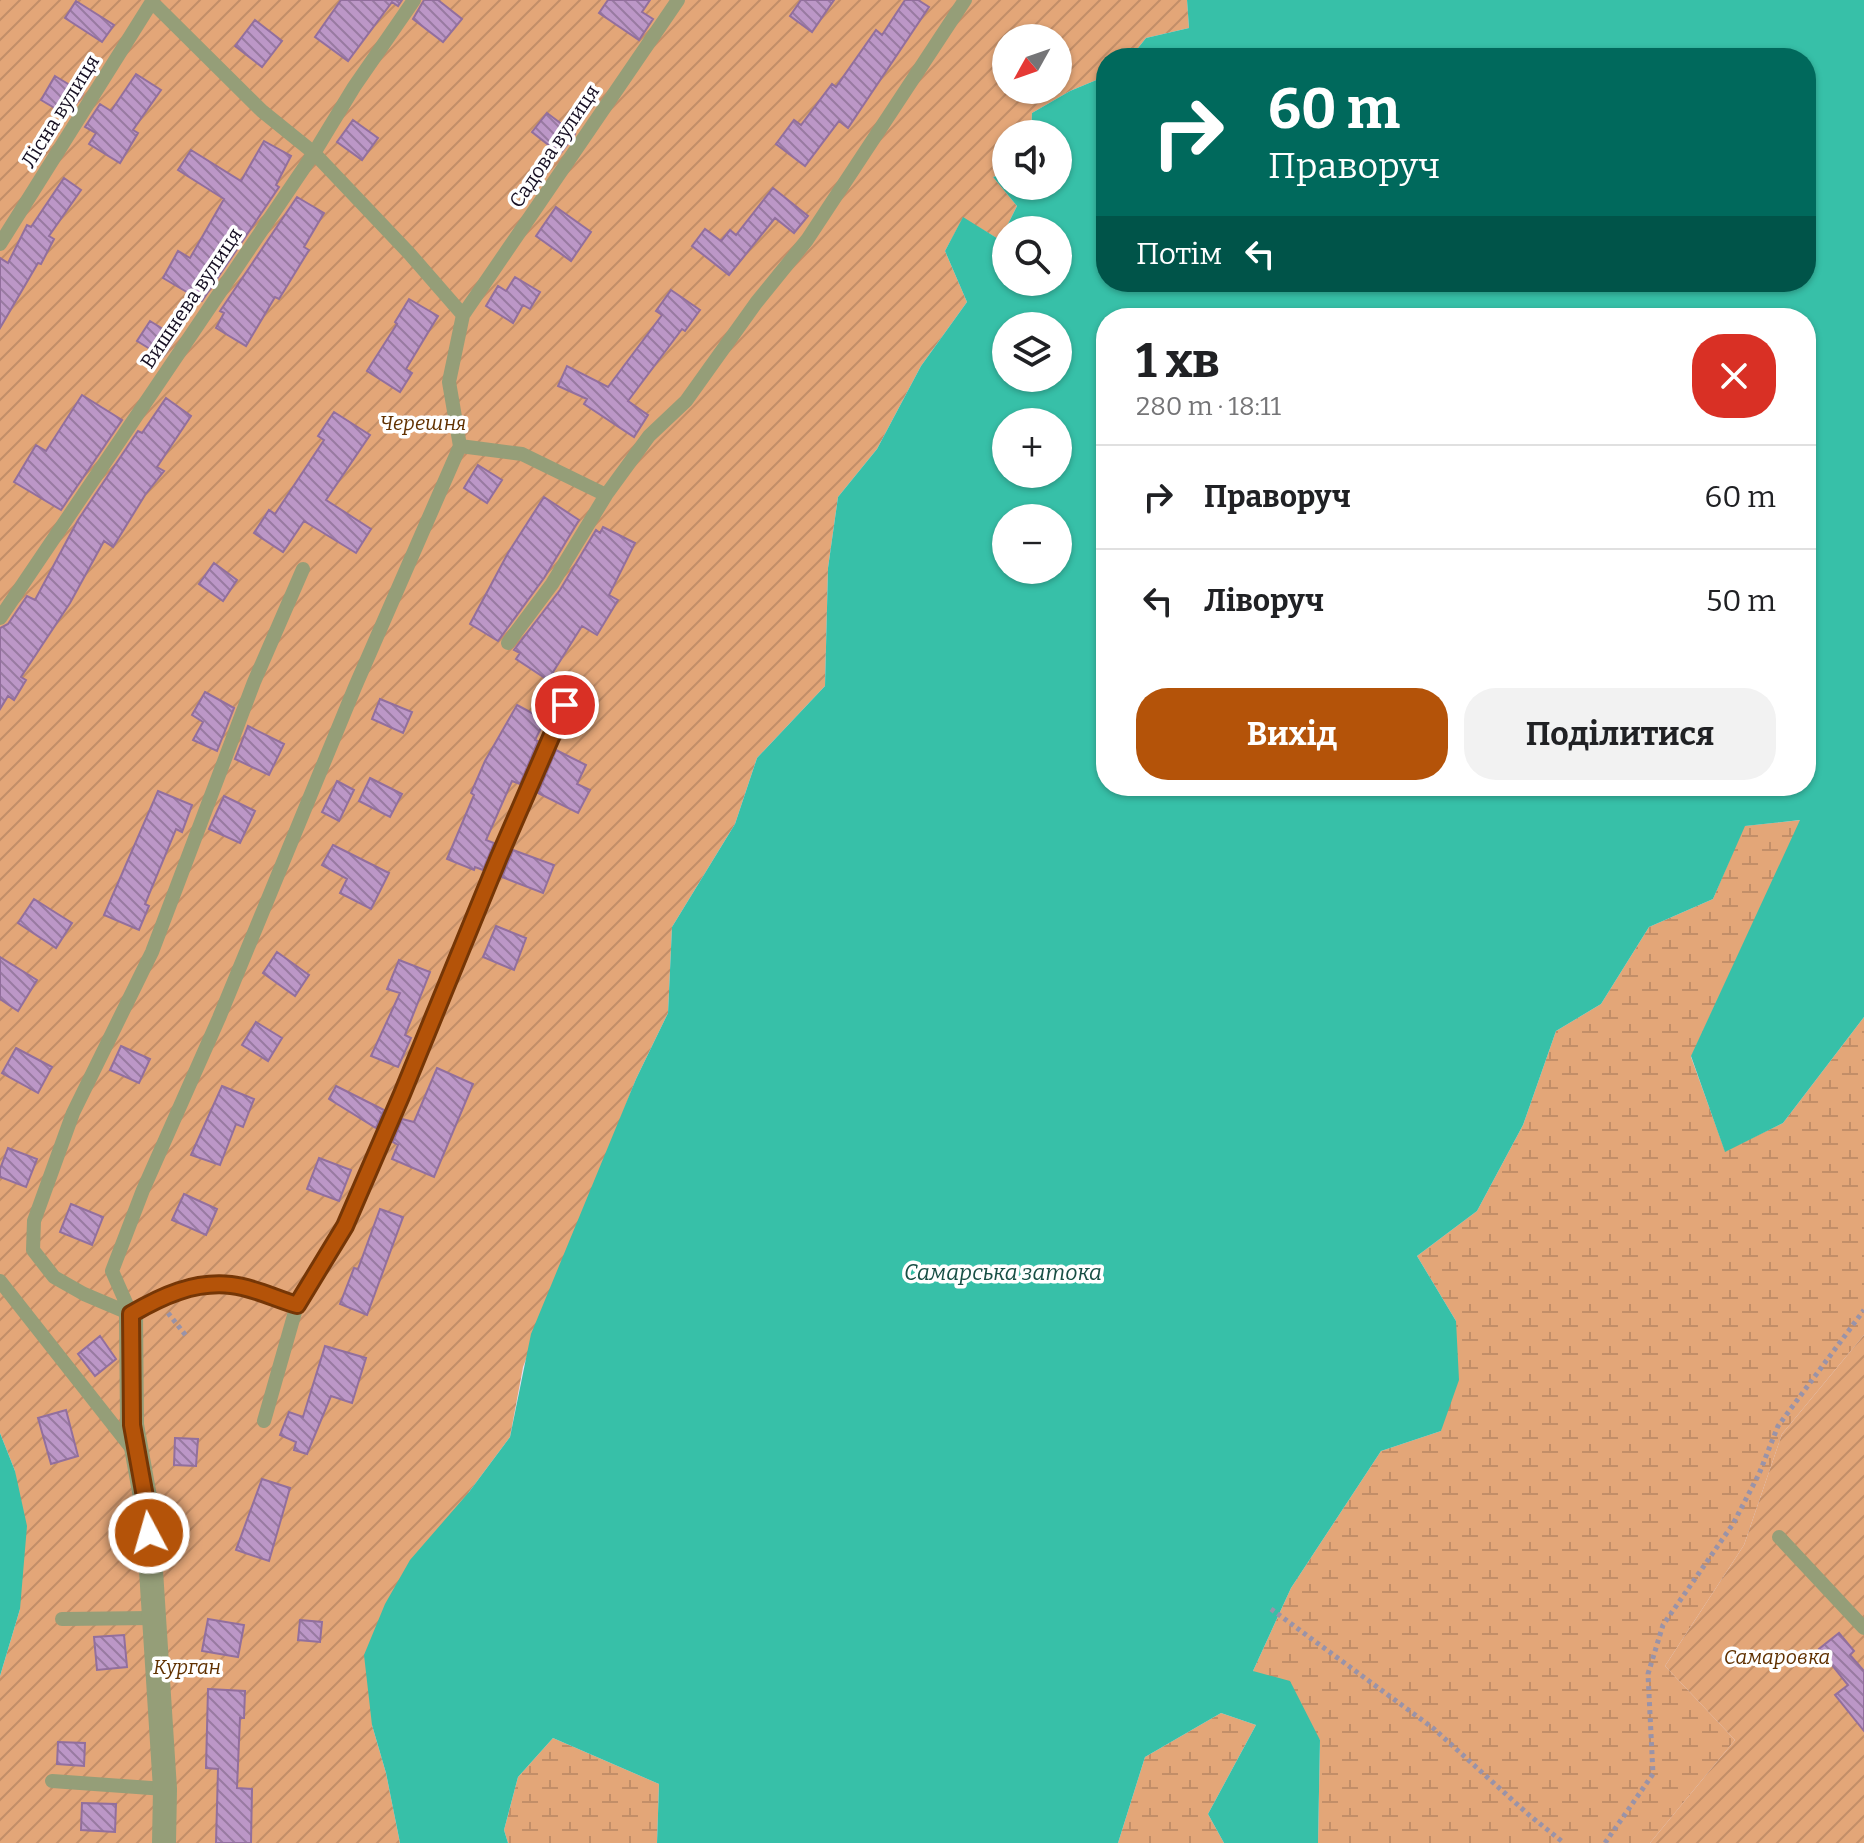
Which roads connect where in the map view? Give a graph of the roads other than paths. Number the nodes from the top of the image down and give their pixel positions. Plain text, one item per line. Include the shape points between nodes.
1 (414, 0) edge
2 (678, 0) edge
3 (965, 0) edge
4 (153, 1) edge
5 (314, 153) junction
6 (0, 244) edge
7 (463, 315) junction
8 (460, 446) junction
9 (606, 495) junction
10 (303, 569) dead end
11 (0, 618) edge
12 (508, 643) dead end
13 (565, 705) dead end
14 (0, 1281) edge
15 (297, 1305) junction
16 (131, 1314) junction
17 (264, 1421) dead end
18 (138, 1456) junction
19 (1779, 1537) dead end
20 (153, 1618) junction
21 (62, 1619) dead end
22 (1864, 1628) edge
23 (52, 1781) dead end
24 (165, 1789) junction
25 (164, 1843) edge

1 - 5 lane, Вишнева вулиця
2 - 7 lane, Садова вулиця
3 - 9 lane via 807,240 686,401 649,436
4 - 5 lane via 262,111
4 - 6 lane, Лісна вулиця
5 - 7 lane
5 - 11 lane, Вишнева вулиця
7 - 8 lane via 449,382
8 - 9 lane via 522,454
8 - 16 lane via 112,1271
9 - 12 lane via 552,584
10 - 16 lane via 254,682 152,952 73,1113 34,1221 33,1250 54,1277
13 - 15 lane via 345,1226
14 - 18 lane
15 - 16 lane via 233,1285 198,1285
15 - 17 lane
16 - 18 street via 132,1425
18 - 20 street via 147,1508
19 - 22 lane
20 - 21 lane
20 - 24 street
23 - 24 lane
24 - 25 street

